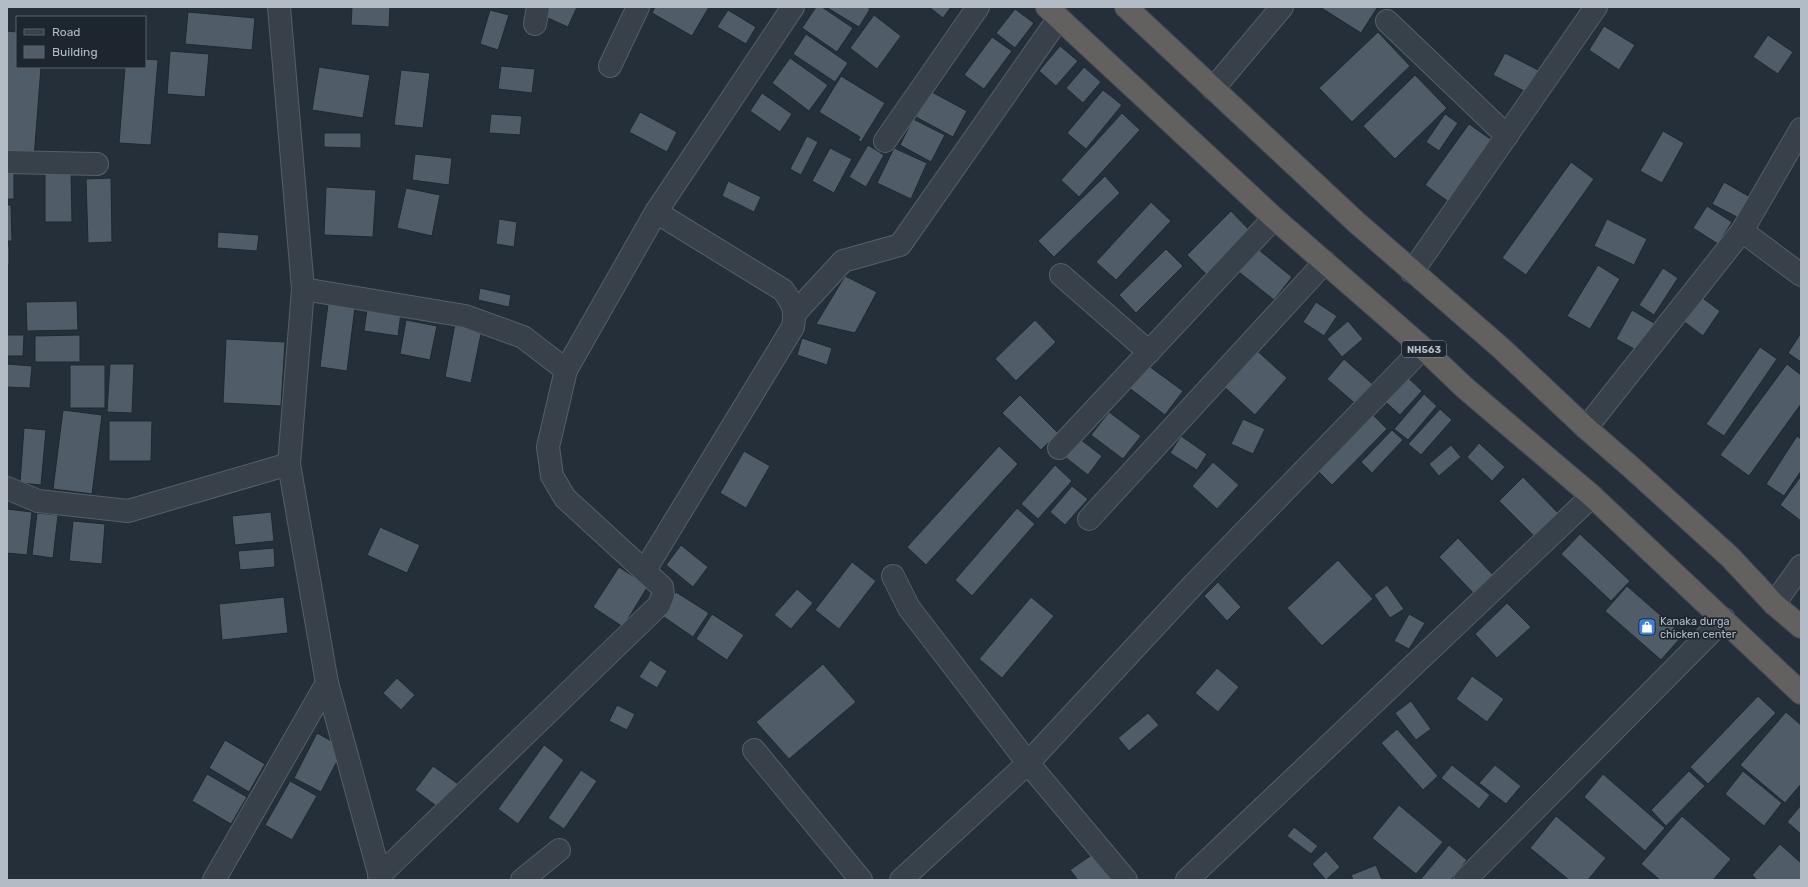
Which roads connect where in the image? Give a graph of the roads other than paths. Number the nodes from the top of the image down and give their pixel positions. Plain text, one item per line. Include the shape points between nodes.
1 (279, 7) edge
2 (638, 7) edge
3 (793, 7) edge
4 (978, 7) edge
5 (1126, 7) edge
6 (1282, 7) edge
7 (1596, 7) edge
8 (1053, 13) edge
9 (1386, 21) dead end
10 (610, 66) dead end
11 (1213, 89) junction
12 (1801, 129) edge
13 (1507, 136) junction
14 (885, 141) dead end
15 (7, 162) edge
16 (97, 164) dead end
17 (656, 212) junction
18 (1274, 218) junction
19 (1742, 232) junction
20 (1325, 262) junction
21 (1412, 272) junction
22 (1801, 275) edge
23 (1060, 276) dead end
24 (303, 289) junction
25 (795, 313) junction
26 (1423, 348) junction
27 (1149, 352) junction
28 (566, 370) junction
29 (1586, 428) junction
30 (1059, 448) dead end
31 (289, 464) junction
32 (7, 488) edge
33 (1592, 496) junction
34 (1089, 519) dead end
35 (1801, 566) edge
36 (645, 570) junction
37 (893, 576) dead end
38 (1774, 604) junction
39 (1724, 619) junction
40 (1801, 627) edge
41 (327, 683) junction
42 (1801, 693) edge
43 (754, 750) dead end
44 (1028, 764) junction
45 (559, 850) dead end
46 (380, 878) edge
47 (214, 880) edge
48 (522, 880) edge
49 (860, 880) edge
50 (901, 880) edge
51 (1126, 880) edge
52 (1187, 880) edge
53 (1465, 880) edge

1 - 24 street
2 - 10 street
3 - 17 street
4 - 14 street
5 - 11 highway
6 - 11 street
7 - 13 street
8 - 18 highway, NH563
8 - 25 street via 900,245 843,261
9 - 13 street
11 - 21 highway
12 - 19 street
13 - 21 street
15 - 16 street
17 - 25 street via 783,290 792,302
17 - 28 street
18 - 20 highway, NH563
18 - 27 street
19 - 22 street
19 - 29 street
20 - 26 highway, NH563
20 - 34 street
21 - 29 highway via 1501,348
23 - 27 street
24 - 28 street via 465,316 522,337
24 - 31 street
25 - 36 street via 793,327
26 - 33 highway, NH563 via 1464,388
26 - 44 street via 1194,584
27 - 30 street
28 - 36 street via 548,447 552,476 565,498
29 - 38 highway via 1730,556
31 - 32 street via 128,511 38,501
31 - 41 street
33 - 39 highway, NH563 via 1663,565
33 - 52 street
35 - 38 street
36 - 46 street via 662,587 663,595 659,605
37 - 44 street via 909,608
38 - 40 highway
39 - 42 highway, NH563
39 - 53 street
41 - 46 street
41 - 47 street
43 - 49 street
44 - 50 street
44 - 51 street
45 - 48 street

